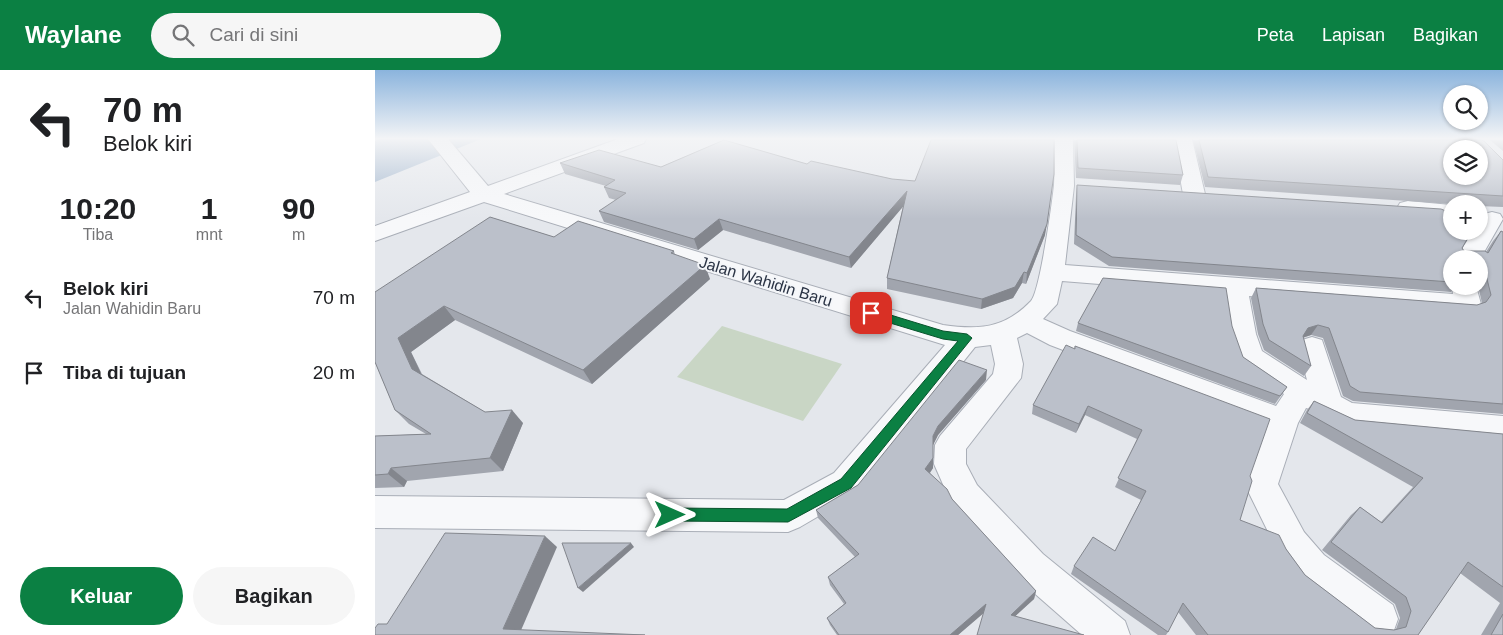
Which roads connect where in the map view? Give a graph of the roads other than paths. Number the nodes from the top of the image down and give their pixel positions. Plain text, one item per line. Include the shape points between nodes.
1 (459, 165) edge
2 (555, 165) edge
3 (1068, 165) edge
4 (1188, 165) edge
5 (479, 189) junction
6 (1195, 194) edge
7 (1392, 207) edge
8 (1443, 210) edge
9 (1491, 219) edge
10 (375, 234) edge
11 (1473, 250) edge
12 (1052, 272) junction
13 (1235, 286) junction
14 (1466, 295) edge
15 (1013, 327) junction
16 (967, 338) junction
17 (1313, 347) dead end
18 (1299, 395) junction
19 (1329, 405) junction
20 (1283, 421) junction
21 (1503, 429) edge
22 (375, 512) edge
23 (1379, 619) dead end
24 (1111, 635) edge

1 - 5 street
2 - 5 street
3 - 12 street via 1073,187
4 - 6 street
5 - 10 street
5 - 16 street, Jalan Wahidin Baru via 943,335
7 - 8 street
9 - 11 street
12 - 13 street
12 - 15 street via 1043,304
13 - 14 street via 1468,304
13 - 18 street via 1250,357 1299,389
15 - 16 street, Jalan Wahidin Baru via 985,338
15 - 20 street via 1060,338
15 - 24 street via 1007,378 951,445 950,464 965,496 1030,566
16 - 22 street via 846,484 788,516
17 - 19 street
18 - 19 street via 1319,399
18 - 20 street
19 - 21 street via 1347,415
20 - 23 street via 1261,485 1292,544 1311,568

